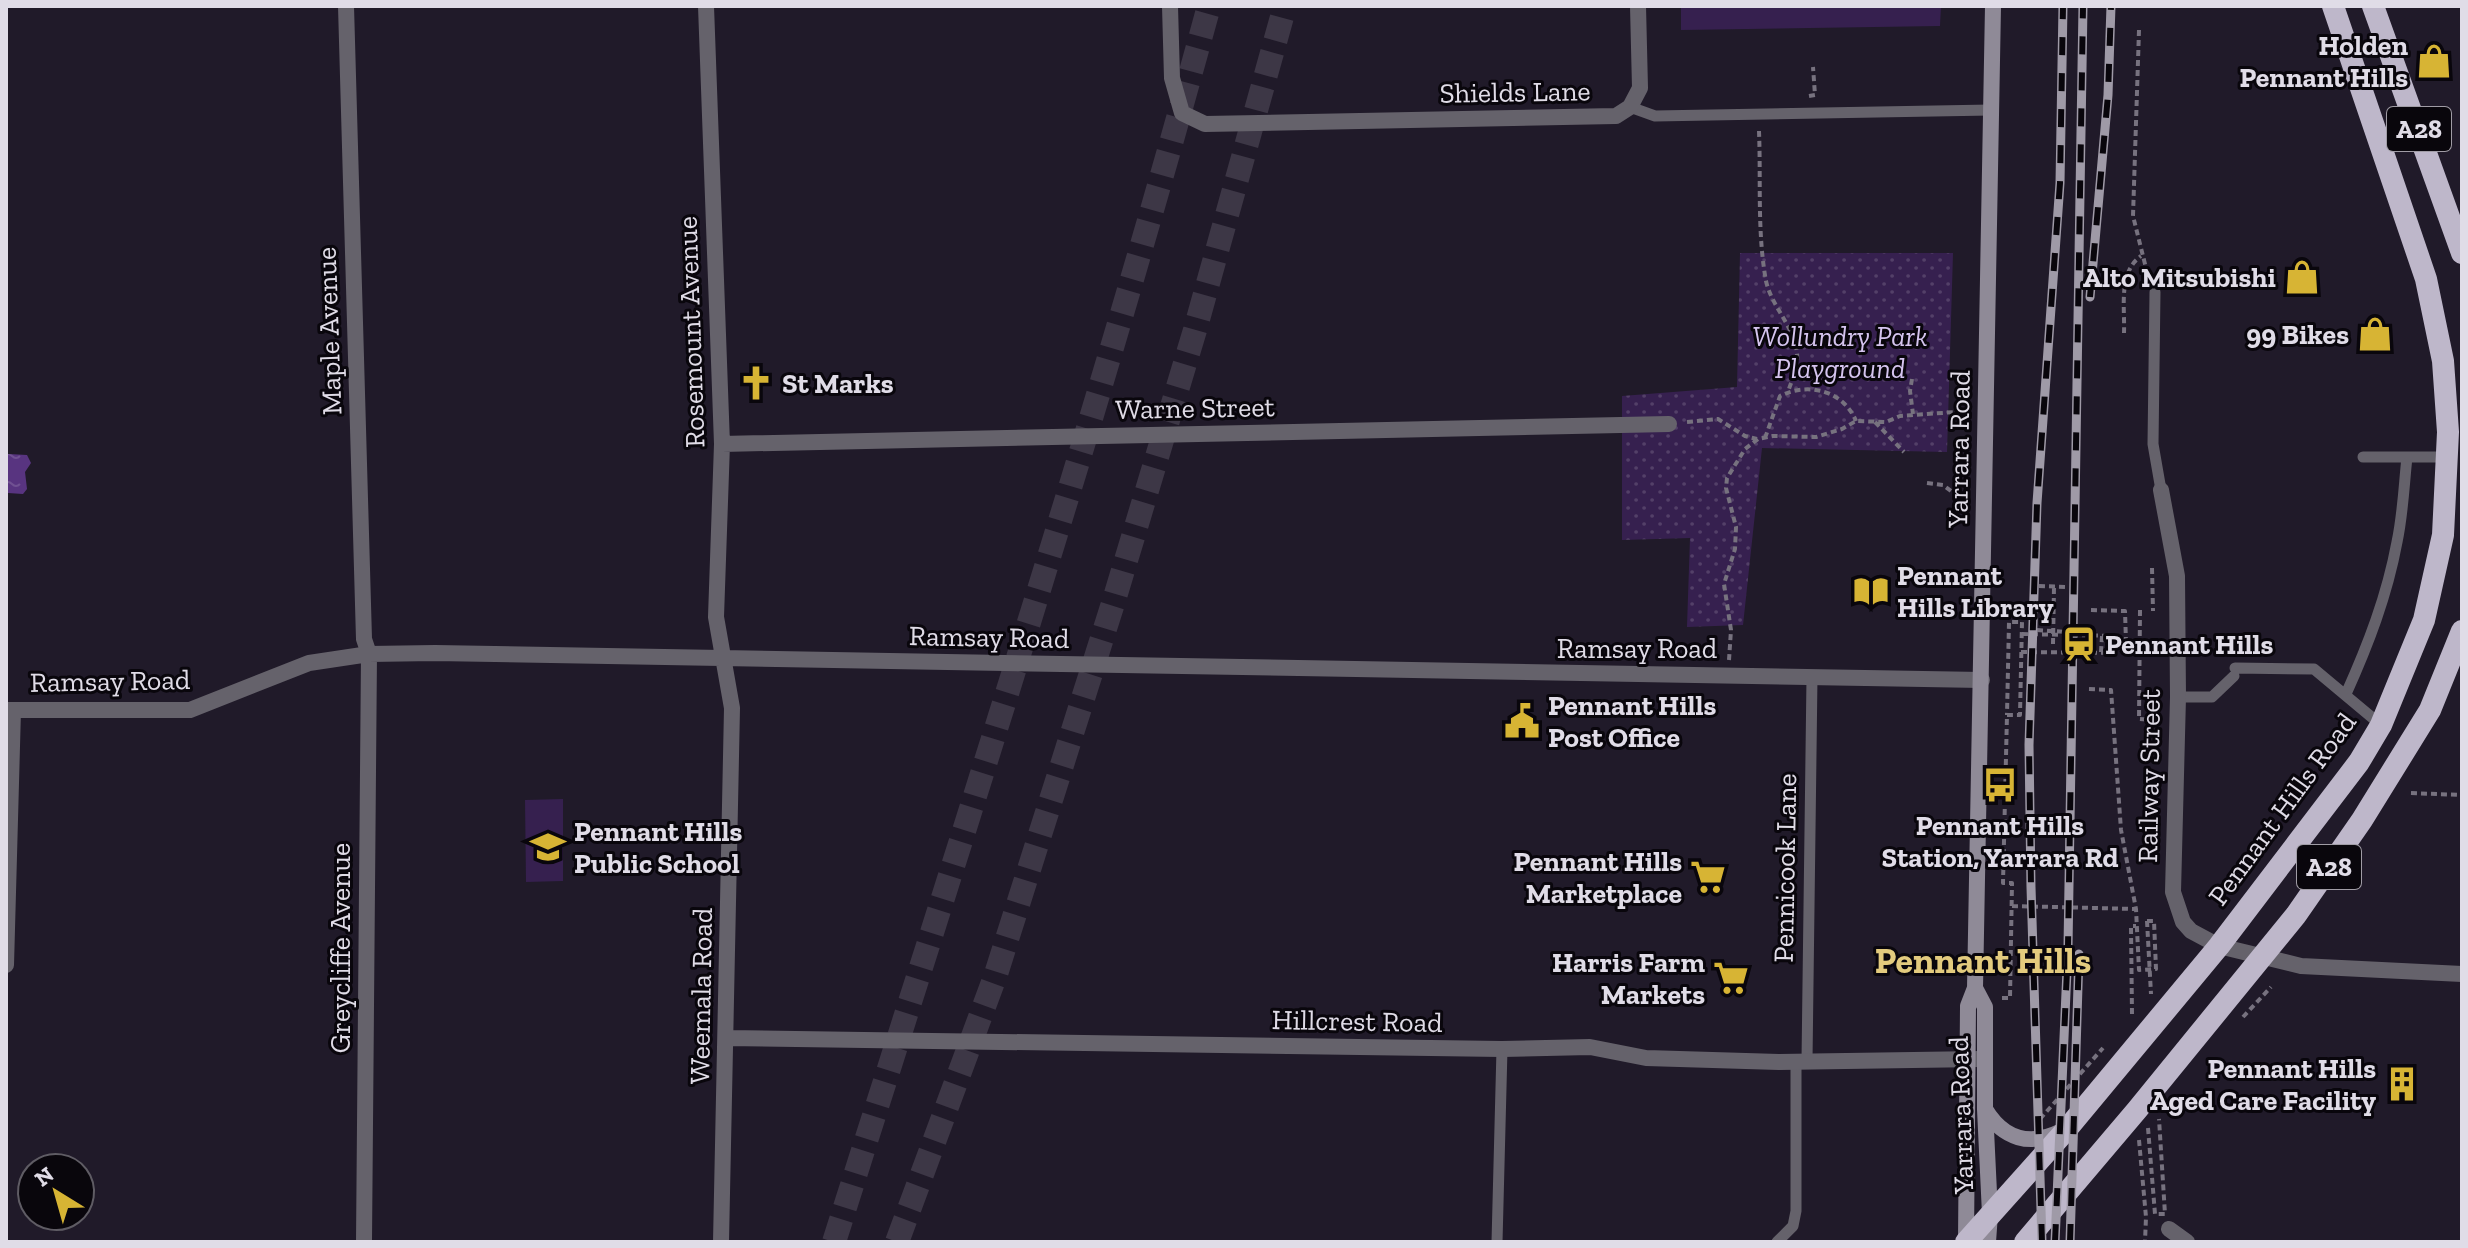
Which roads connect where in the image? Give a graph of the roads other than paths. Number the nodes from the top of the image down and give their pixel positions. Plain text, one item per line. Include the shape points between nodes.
1 (346, 6) edge
2 (706, 6) edge
3 (1170, 6) edge
4 (1638, 6) edge
5 (1993, 6) edge
6 (2333, 6) edge
7 (2373, 6) edge
8 (1630, 107) junction
9 (1991, 110) junction
10 (2462, 253) edge
11 (2155, 292) road end
12 (1669, 424) road end
13 (722, 444) junction
14 (2363, 457) dead end
15 (2407, 457) junction
16 (2447, 457) junction
17 (2161, 490) joint
18 (2462, 631) edge
19 (369, 654) junction
20 (722, 656) junction
21 (1812, 677) junction
22 (1982, 680) junction
23 (2346, 694) junction
24 (2178, 697) junction
25 (9, 710) edge
26 (2381, 725) junction
27 (2219, 946) junction
28 (2263, 957) junction
29 (6, 965) edge
30 (2462, 974) edge
31 (1975, 988) junction
32 (726, 1038) junction
33 (1502, 1049) junction
34 (1967, 1059) junction
35 (1985, 1059) junction
36 (1802, 1061) junction
37 (1985, 1109) junction
38 (2067, 1129) junction
39 (1990, 1214) junction
40 (2169, 1229) dead end
41 (364, 1242) edge
42 (721, 1242) edge
43 (1497, 1242) edge
44 (1777, 1242) edge
45 (1966, 1242) edge
46 (1988, 1242) edge
47 (2025, 1242) edge
48 (2187, 1242) edge

1 - 19 street, Maple Avenue via 364,639
2 - 13 street, Rosemount Avenue
3 - 8 street, Shields Lane via 1172,78 1182,113 1205,124 1616,116
4 - 8 street via 1640,88
5 - 9 main road, Yarrara Road
6 - 16 highway, Pennant Hills Road / A28 via 2426,279 2443,361
7 - 10 highway, A28
8 - 9 lane, Shields Lane via 1655,116
9 - 22 main road, Yarrara Road
11 - 17 lane via 2153,444
12 - 13 street, Warne Street
13 - 20 street, Rosemount Avenue via 716,617
14 - 15 lane
15 - 16 lane
15 - 23 lane via 2392,567 2376,623
16 - 26 highway, Pennant Hills Road / A28 via 2443,535 2424,620
17 - 24 street, Railway Street via 2177,576
18 - 28 highway, A28 via 2430,710 2391,775
19 - 20 street, Ramsay Road
19 - 25 street, Ramsay Road via 309,663 190,710
19 - 41 street, Greycliffe Avenue
20 - 21 street, Ramsay Road
20 - 32 street, Weemala Road via 732,708
21 - 22 street, Ramsay Road
21 - 36 lane, Pennicook Lane
22 - 31 main road, Yarrara Road
23 - 24 lane via 2314,669 2235,672 2212,697
23 - 26 lane
24 - 27 street, Railway Street via 2173,892 2183,922
25 - 29 street
26 - 27 highway, Pennant Hills Road / A28 via 2359,762
27 - 28 street, Railway Street
27 - 38 highway, Pennant Hills Road / A28
28 - 30 street, Railway Street via 2301,966
28 - 47 highway, A28 via 2143,1118
31 - 34 main road, Yarrara Road via 1968,1006
31 - 35 main road, Yarrara Road via 1985,1007
32 - 33 street, Hillcrest Road
32 - 42 street, Weemala Road
33 - 36 street, Hillcrest Road via 1590,1047 1646,1058
33 - 43 lane
34 - 35 street, Hillcrest Road
34 - 36 street, Hillcrest Road
34 - 45 main road, Yarrara Road
35 - 37 main road, Yarrara Road
36 - 44 lane, Pennicook Lane via 1796,1211 1793,1226
37 - 38 main road via 1993,1123 2013,1137 2037,1140
37 - 39 main road, Yarrara Road
38 - 39 highway, Pennant Hills Road / A28
39 - 45 highway, Pennant Hills Road / A28
39 - 46 main road, Yarrara Road
40 - 48 street

